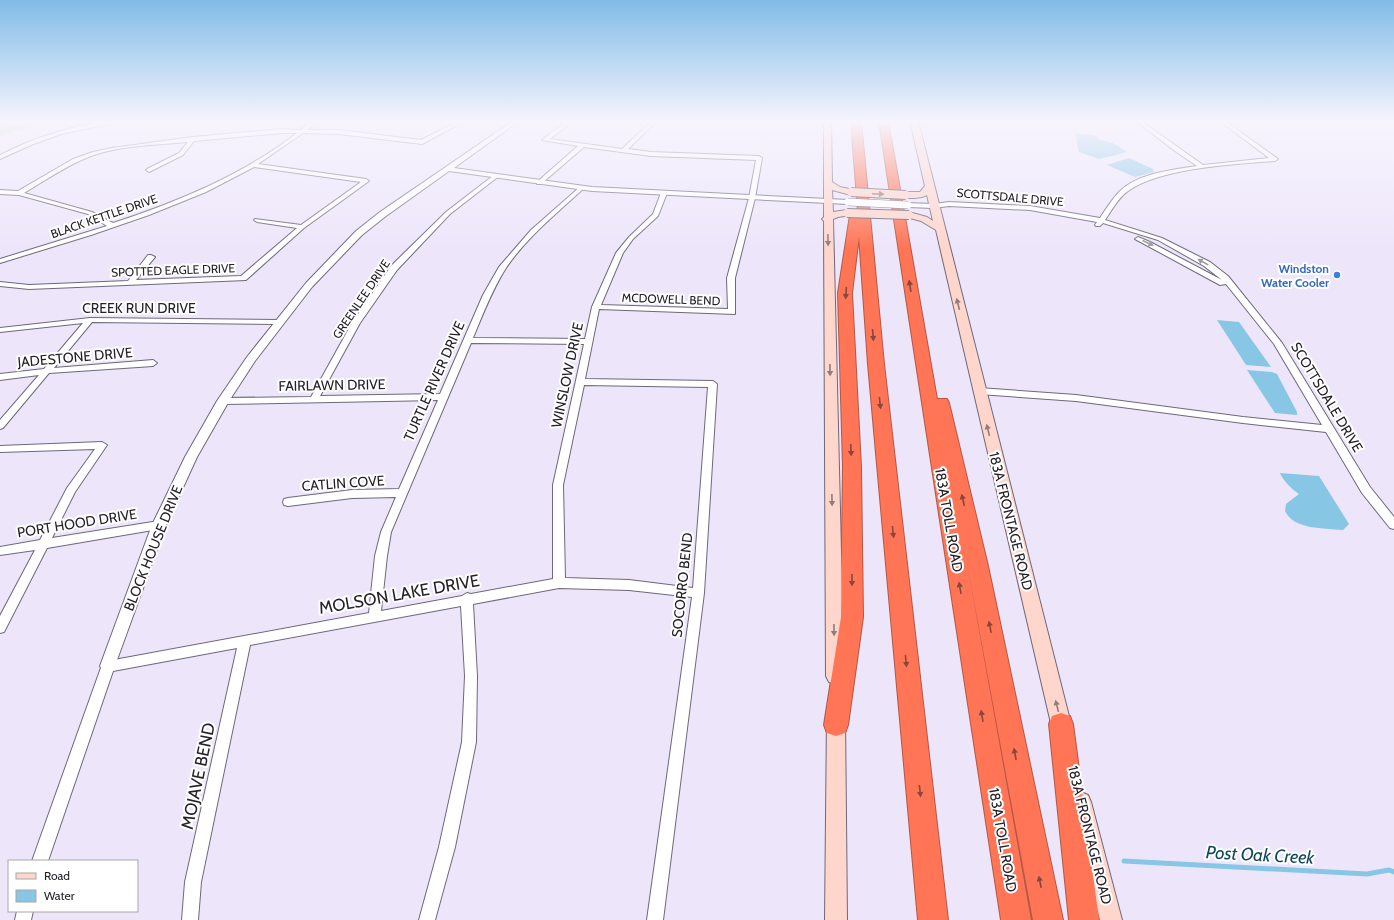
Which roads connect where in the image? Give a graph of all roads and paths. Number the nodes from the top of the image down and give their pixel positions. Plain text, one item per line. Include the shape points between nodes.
1 (69, 164) edge
2 (161, 164) edge
3 (454, 164) edge
4 (561, 164) edge
5 (758, 164) edge
6 (828, 164) edge
7 (854, 164) edge
8 (890, 164) edge
9 (925, 164) edge
10 (1198, 164) edge
11 (1231, 164) edge
12 (253, 165) joint
13 (1203, 167) junction
14 (447, 169) junction
15 (149, 170) dead end
16 (496, 176) junction
17 (539, 183) junction
18 (828, 183) junction
19 (930, 186) junction
20 (581, 188) junction
21 (0, 192) edge
22 (19, 193) junction
23 (664, 193) junction
24 (853, 193) junction
25 (752, 198) junction
26 (828, 201) junction
27 (934, 206) junction
28 (827, 219) junction
29 (257, 220) dead end
30 (1100, 223) junction
31 (113, 226) junction
32 (302, 227) junction
33 (940, 229) junction
34 (151, 258) dead end
35 (0, 261) edge
36 (130, 283) junction
37 (0, 284) edge
38 (596, 307) junction
39 (90, 320) junction
40 (279, 322) junction
41 (916, 324) junction
42 (0, 330) edge
43 (468, 340) junction
44 (588, 342) junction
45 (153, 363) dead end
46 (46, 371) junction
47 (0, 377) edge
48 (580, 382) junction
49 (979, 391) junction
50 (442, 397) junction
51 (314, 399) junction
52 (223, 401) junction
53 (0, 426) edge
54 (1329, 429) junction
55 (0, 449) edge
56 (401, 493) junction
57 (288, 502) dead end
58 (1394, 524) edge
59 (159, 525) junction
60 (43, 543) junction
61 (0, 551) edge
62 (559, 583) junction
63 (698, 593) junction
64 (467, 598) junction
65 (375, 615) junction
66 (0, 628) edge
67 (245, 640) junction
68 (108, 666) junction
69 (1061, 724) junction
70 (836, 725) junction
71 (40, 860) edge
72 (190, 920) edge
73 (427, 920) edge
74 (655, 920) edge
75 (836, 920) edge
76 (933, 920) edge
77 (1016, 920) edge
78 (1048, 920) edge
79 (1084, 920) edge
80 (1111, 920) edge

1 - 22 street
2 - 15 street
3 - 14 street, BLOCK HOUSE DRIVE
4 - 17 street
5 - 25 street, MCDOWELL BEND
6 - 18 main road
7 - 24 highway
41 -> 8 highway, 183A TOLL ROAD
9 - 19 main road, 183A FRONTAGE ROAD
10 - 13 street
11 - 13 street
12 - 31 street, BLACK KETTLE DRIVE via 197,195
12 - 32 street, SPOTTED EAGLE DRIVE via 366,181
13 - 30 street via 1146,179 1128,188 1119,195
14 - 16 street, SCOTTSDALE DRIVE
14 - 40 street, BLOCK HOUSE DRIVE via 359,234 309,285
16 - 17 street, SCOTTSDALE DRIVE
16 - 51 street, GREENLEE DRIVE via 448,213 394,268 356,323
17 - 20 street, SCOTTSDALE DRIVE
18 - 24 main road via 837,189
18 - 26 main road
24 -> 19 main road, bridge via 923,194
19 - 27 main road, 183A FRONTAGE ROAD
20 - 23 street, SCOTTSDALE DRIVE
20 - 43 street, TURTLE RIVER DRIVE via 533,231 503,267 486,295
21 - 22 street
22 - 31 street via 90,213
23 - 25 street, SCOTTSDALE DRIVE
23 - 38 street, WINSLOW DRIVE via 656,215 631,238 620,253 604,284
24 - 26 street, SCOTTSDALE DRIVE
24 - 27 street, SCOTTSDALE DRIVE, bridge via 908,205
24 -> 70 highway via 845,293 852,467 852,617
24 -> 76 highway via 876,364
25 - 26 street, SCOTTSDALE DRIVE
25 - 38 street, MCDOWELL BEND via 731,278 732,312
26 - 28 main road
27 - 30 street, SCOTTSDALE DRIVE
27 - 33 main road, 183A FRONTAGE ROAD
28 - 33 main road, bridge via 847,212 909,215 924,219
28 -> 70 main road
29 - 32 street
30 - 54 street, SCOTTSDALE DRIVE via 1148,243 1232,287 1278,343
31 - 35 street, BLACK KETTLE DRIVE
32 - 36 street, SPOTTED EAGLE DRIVE via 243,278
49 -> 33 main road, 183A FRONTAGE ROAD
34 - 36 street
36 - 37 street, SPOTTED EAGLE DRIVE via 28,287
38 - 44 street, WINSLOW DRIVE
39 - 40 street, CREEK RUN DRIVE
39 - 42 street, CREEK RUN DRIVE
39 - 46 street
40 - 52 street, BLOCK HOUSE DRIVE
77 -> 41 highway, 183A TOLL ROAD
78 -> 41 highway via 976,558 932,364
43 - 44 street
43 - 50 street, TURTLE RIVER DRIVE
44 - 48 street, WINSLOW DRIVE
45 - 46 street, JADESTONE DRIVE
46 - 47 street, JADESTONE DRIVE
46 - 53 street
48 - 62 street, WINSLOW DRIVE via 558,485
48 - 63 street, SOCORRO BEND via 714,384
49 - 54 street via 1076,398
69 -> 49 main road, 183A FRONTAGE ROAD
50 - 51 street, FAIRLAWN DRIVE
50 - 56 street, TURTLE RIVER DRIVE
51 - 52 street, FAIRLAWN DRIVE
52 - 59 street, BLOCK HOUSE DRIVE via 191,457
54 - 58 street, SCOTTSDALE DRIVE via 1366,490
55 - 60 street via 102,445 70,491
56 - 57 street, CATLIN COVE via 352,494
56 - 65 street, TURTLE RIVER DRIVE via 386,532
59 - 60 street, PORT HOOD DRIVE
59 - 68 street, BLOCK HOUSE DRIVE
60 - 61 street, PORT HOOD DRIVE
60 - 66 street
62 - 63 street, MOLSON LAKE DRIVE via 629,585
62 - 64 street, MOLSON LAKE DRIVE
63 - 74 street, SOCORRO BEND
64 - 65 street, MOLSON LAKE DRIVE
64 - 73 street via 471,676 469,742 447,847
65 - 67 street, MOLSON LAKE DRIVE
67 - 68 street, MOLSON LAKE DRIVE
67 - 72 street, MOJAVE BEND via 193,882
68 - 71 street, BLOCK HOUSE DRIVE
69 - 79 highway
69 - 80 main road, 183A FRONTAGE ROAD
70 - 75 main road

